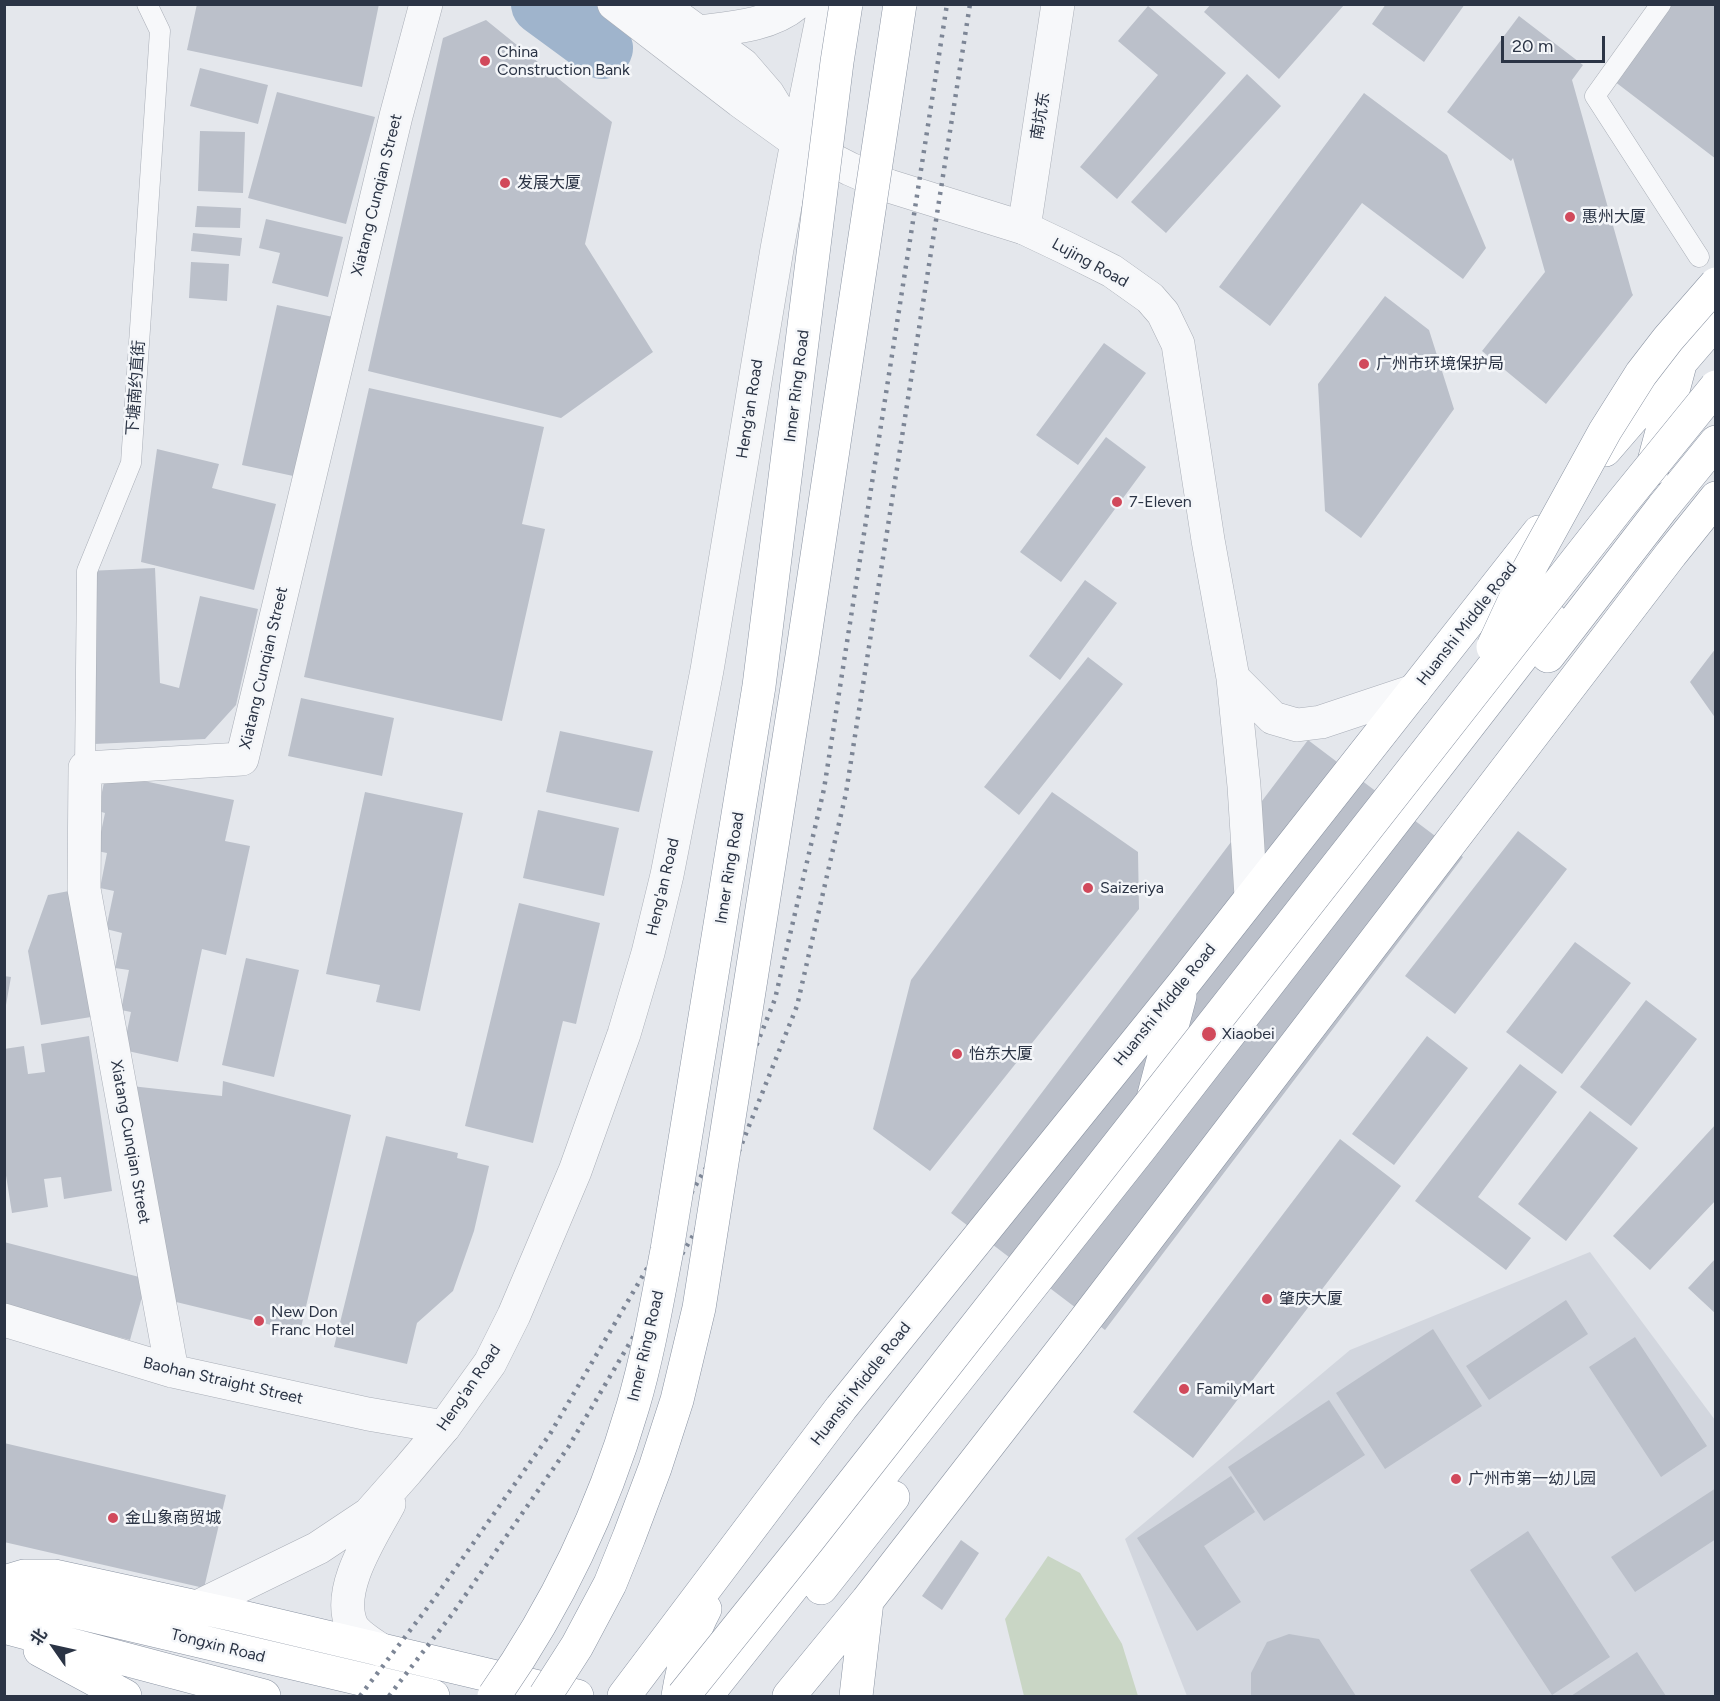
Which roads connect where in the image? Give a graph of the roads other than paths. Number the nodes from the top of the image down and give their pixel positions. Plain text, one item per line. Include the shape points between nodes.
1 (147, 4) edge
2 (426, 4) edge
3 (614, 4) edge
4 (660, 4) edge
5 (796, 4) edge
6 (825, 4) edge
7 (833, 4) edge
8 (846, 4) edge
9 (900, 4) edge
10 (1058, 4) edge
11 (1661, 4) edge
12 (698, 32) junction
13 (837, 62) junction
14 (797, 142) junction
15 (1024, 228) junction
16 (1699, 257) dead end
17 (1716, 284) edge
18 (1716, 321) edge
19 (1681, 360) junction
20 (1716, 387) edge
21 (1716, 442) edge
22 (1716, 498) edge
23 (1233, 678) junction
24 (1414, 690) junction
25 (1466, 703) junction
26 (85, 768) junction
27 (1251, 896) junction
28 (1184, 983) junction
29 (1139, 1150) junction
30 (4, 1320) edge
31 (172, 1371) junction
32 (444, 1427) junction
33 (407, 1471) junction
34 (771, 1500) junction
35 (4, 1582) edge
36 (4, 1595) edge
37 (867, 1601) junction
38 (197, 1607) junction
39 (4, 1629) edge
40 (381, 1650) junction
41 (125, 1696) edge
42 (264, 1696) edge
43 (433, 1696) edge
44 (494, 1696) edge
45 (545, 1696) edge
46 (577, 1696) edge
47 (624, 1696) edge
48 (678, 1696) edge
49 (683, 1696) edge
50 (706, 1696) edge
51 (733, 1696) edge
52 (789, 1696) edge
53 (856, 1696) edge

1 - 26 lane, 下塘南约直街 via 160,31 131,463 87,571
2 - 26 street, Xiatang Cunqian Street via 242,759
3 - 14 street, Lujing Road
4 - 12 street
5 - 12 street via 766,20
6 - 14 street, Heng'an Road
7 - 13 highway, bridge
8 - 13 highway, Inner Ring Road, bridge
9 - 45 highway, bridge via 699,1308 677,1400 629,1537 610,1584
10 - 15 street, 南坑东
11 - 16 lane via 1595,96
12 - 14 street via 743,65 768,94
13 - 44 highway, Inner Ring Road, bridge via 759,686 668,1250 634,1405 614,1466 589,1529 547,1613
14 - 15 street, Lujing Road via 889,186
14 - 32 street, Heng'an Road via 707,670 648,953 594,1120 514,1315 490,1363
15 - 23 street, Lujing Road via 1112,271 1150,298 1163,313 1178,344
17 - 25 highway, bridge via 1641,374 1605,431 1530,569
18 - 19 highway, Huanshi Middle Road
19 - 24 highway, Huanshi Middle Road
19 - 29 highway via 1643,501
20 - 25 highway, bridge
21 - 51 highway via 858,1542
22 - 37 highway
23 - 24 street via 1273,718 1297,725 1320,722
23 - 27 street, Lujing Road
24 - 27 highway, Huanshi Middle Road
25 - 49 highway, bridge
26 - 31 street, Xiatang Cunqian Street via 84,889
27 - 28 highway, Huanshi Middle Road
28 - 29 highway
28 - 34 highway, Huanshi Middle Road
29 - 50 highway
30 - 31 street, Baohan Straight Street
31 - 32 street, Baohan Straight Street
32 - 33 street, Heng'an Road
33 - 38 street, Heng'an Road via 369,1515 318,1548
33 - 40 street via 360,1557 350,1584 347,1610 353,1629
34 - 47 highway, Huanshi Middle Road
34 - 48 highway via 723,1576 692,1635
35 - 38 highway via 24,1576 55,1576
36 - 43 highway, Tongxin Road
37 - 52 highway
37 - 53 highway
38 - 40 highway
39 - 41 highway
39 - 42 highway
40 - 46 highway

